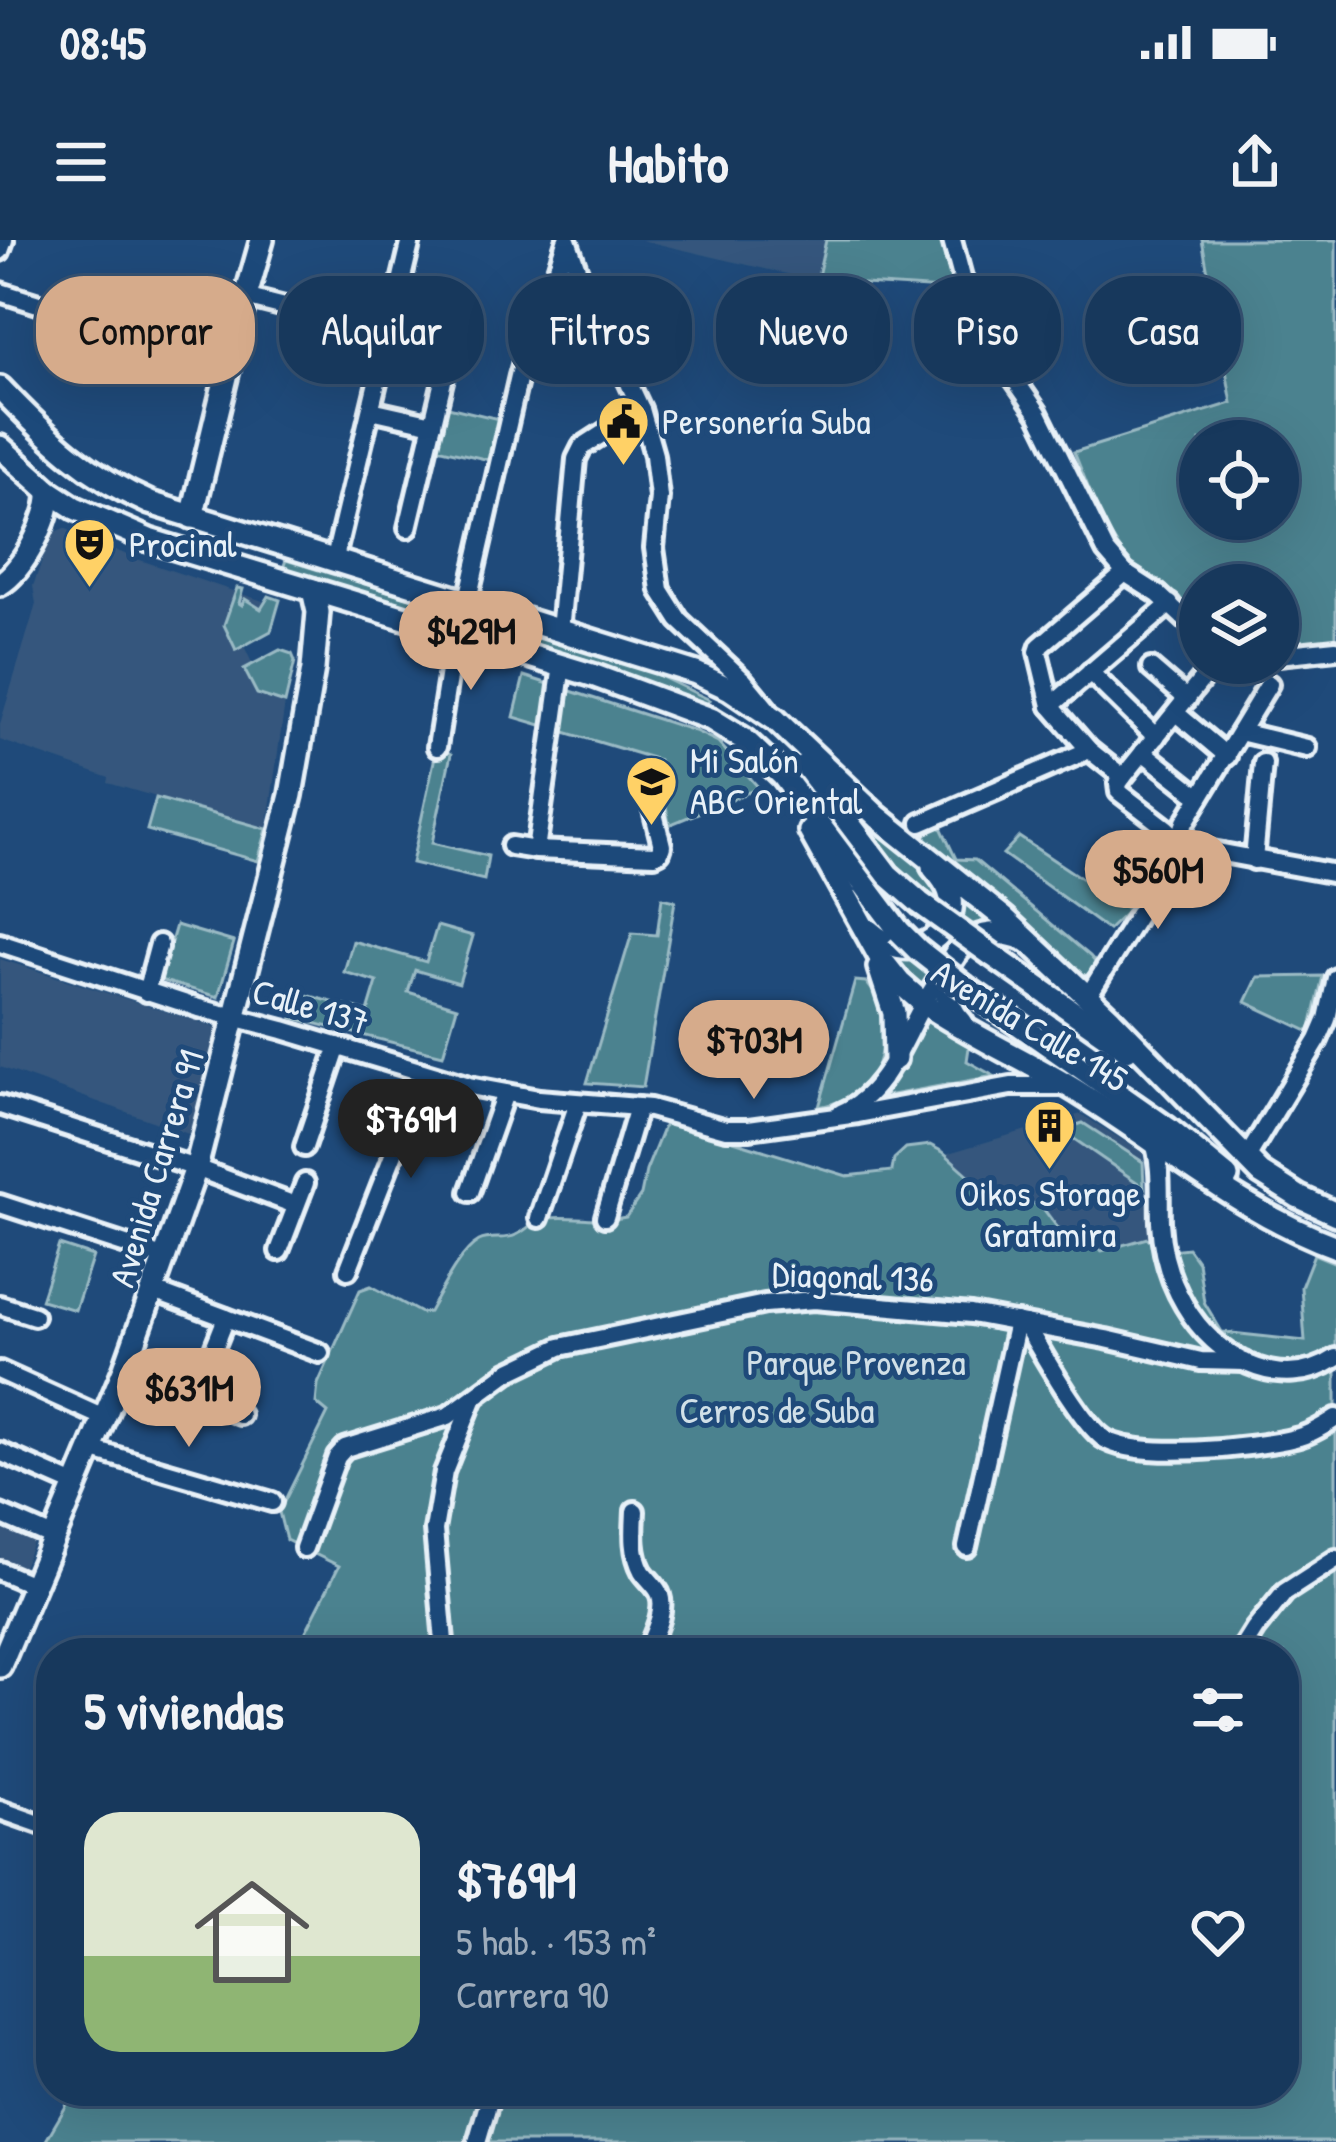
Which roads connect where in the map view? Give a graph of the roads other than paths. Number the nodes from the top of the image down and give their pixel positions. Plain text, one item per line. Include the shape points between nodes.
1 (4, 240) edge
2 (262, 240) edge
3 (411, 240) edge
4 (567, 240) edge
5 (952, 240) edge
6 (0, 251) edge
7 (251, 276) edge
8 (402, 276) edge
9 (0, 292) edge
10 (36, 303) edge
11 (224, 384) edge
12 (377, 384) edge
13 (442, 384) edge
14 (0, 388) edge
15 (641, 409) junction
16 (371, 410) junction
17 (433, 424) junction
18 (0, 447) edge
19 (50, 491) junction
20 (76, 508) junction
21 (192, 517) junction
22 (44, 523) junction
23 (408, 528) dead end
24 (334, 562) junction
25 (1124, 573) junction
26 (0, 584) edge
27 (313, 590) junction
28 (349, 601) junction
29 (466, 604) junction
30 (1170, 604) junction
31 (1179, 613) edge
32 (560, 632) junction
33 (455, 633) junction
34 (1336, 649) edge
35 (1299, 653) edge
36 (645, 659) junction
37 (562, 665) junction
38 (1151, 668) dead end
39 (313, 669) junction
40 (1090, 672) junction
41 (1199, 684) edge
42 (1269, 684) dead end
43 (1052, 706) junction
44 (1182, 706) junction
45 (711, 719) junction
46 (776, 719) junction
47 (1240, 732) junction
48 (1156, 737) junction
49 (436, 747) dead end
50 (1306, 748) dead end
51 (1089, 750) junction
52 (1143, 752) junction
53 (1227, 755) junction
54 (1263, 763) dead end
55 (1121, 784) junction
56 (648, 789) dead end
57 (1200, 797) junction
58 (914, 832) junction
59 (1178, 843) junction
60 (511, 845) dead end
61 (536, 850) junction
62 (1254, 860) junction
63 (1336, 874) edge
64 (862, 928) junction
65 (0, 944) edge
66 (159, 944) dead end
67 (1034, 946) junction
68 (949, 965) junction
69 (1336, 978) edge
70 (146, 992) junction
71 (1088, 996) junction
72 (923, 1003) junction
73 (236, 1018) junction
74 (988, 1040) junction
75 (338, 1046) junction
76 (1010, 1052) junction
77 (895, 1058) junction
78 (425, 1074) junction
79 (1010, 1086) junction
80 (1176, 1086) junction
81 (1070, 1087) junction
82 (505, 1093) junction
83 (578, 1103) junction
84 (0, 1105) edge
85 (638, 1107) junction
86 (823, 1119) junction
87 (1153, 1139) junction
88 (304, 1147) dead end
89 (1246, 1159) junction
90 (1188, 1164) junction
91 (196, 1168) junction
92 (305, 1183) dead end
93 (470, 1192) dead end
94 (1160, 1193) junction
95 (0, 1204) edge
96 (295, 1205) junction
97 (1336, 1214) edge
98 (605, 1216) dead end
99 (538, 1218) dead end
100 (1280, 1222) junction
101 (1336, 1246) edge
102 (279, 1251) dead end
103 (166, 1258) junction
104 (348, 1270) dead end
105 (154, 1291) junction
106 (0, 1304) edge
107 (34, 1316) dead end
108 (226, 1318) junction
109 (1021, 1323) junction
110 (320, 1353) dead end
111 (1336, 1358) edge
112 (1244, 1362) junction
113 (207, 1366) dead end
114 (125, 1368) junction
115 (0, 1371) edge
116 (473, 1400) junction
117 (240, 1415) dead end
118 (104, 1418) junction
119 (1336, 1418) edge
120 (90, 1449) junction
121 (0, 1452) edge
122 (75, 1485) junction
123 (272, 1502) dead end
124 (635, 1511) dead end
125 (0, 1514) edge
126 (53, 1537) junction
127 (968, 1546) dead end
128 (304, 1548) dead end
129 (1336, 1559) edge
130 (0, 1571) edge
131 (33, 1585) junction
132 (6, 1633) edge
133 (444, 1638) edge
134 (652, 1638) edge
135 (1249, 1638) edge
136 (0, 1666) edge
137 (0, 1810) edge
138 (36, 1823) edge
139 (488, 2106) edge
140 (477, 2142) edge

1 - 6 street
2 - 7 main road
3 - 8 street
4 - 15 street
4 - 29 street via 519,376
5 - 25 street via 983,334 1038,413 1095,532
9 - 10 street
11 - 21 main road
12 - 16 street
13 - 17 street
14 - 21 main road, Avenida Calle 145 via 91,473
15 - 32 street via 576,459
15 - 46 street via 657,472 660,590
16 - 17 street
16 - 24 street
17 - 23 street
18 - 19 main road, Avenida Calle 145
19 - 20 main road, Avenida Calle 145
19 - 22 main road
20 - 22 main road
20 - 27 main road, Avenida Calle 145 via 148,540
21 - 24 main road, Avenida Calle 145
22 - 26 main road
24 - 29 main road, Avenida Calle 145
25 - 30 street
25 - 43 street via 1040,646
27 - 28 main road, Avenida Calle 145
27 - 39 main road, Avenida Carrera 91
28 - 33 main road, Avenida Calle 145
28 - 39 main road, Avenida Carrera 91 via 330,616
29 - 32 main road, Avenida Calle 145
30 - 31 street
30 - 40 street
32 - 36 main road, Avenida Calle 145
33 - 37 main road, Avenida Calle 145
33 - 49 street
34 - 35 street
36 - 46 main road, Avenida Calle 145 via 714,681
36 - 80 main road, Avenida Calle 145, bridge via 770,728 920,903
37 - 45 main road, Avenida Calle 145
37 - 61 street
38 - 44 street
39 - 73 main road, Avenida Carrera 91
40 - 43 street
40 - 48 street
41 - 44 street
42 - 47 street
43 - 51 street
44 - 48 street
44 - 53 street
45 - 64 main road, Avenida Calle 145 via 786,798
45 - 100 main road, Avenida Calle 145, bridge via 783,776 917,950 1166,1128
46 - 58 main road, Avenida Calle 145 via 878,817
47 - 50 street
47 - 53 street
48 - 52 street
51 - 55 street
51 - 58 street
52 - 55 street
52 - 57 street
53 - 57 street
54 - 62 street
55 - 59 street
56 - 61 street via 660,852
57 - 59 street
58 - 64 main road via 948,888 945,927 921,946 900,947
58 - 67 main road, Avenida Calle 145
59 - 62 street
59 - 71 street
60 - 61 street
62 - 63 street
64 - 72 main road, Avenida Calle 145
64 - 77 main road via 894,1013
65 - 70 street, Calle 137
66 - 70 street
67 - 68 main road via 1012,934 986,934
67 - 71 main road, Avenida Calle 145
68 - 72 street, Calle 137
68 - 74 main road via 949,1006
69 - 89 street via 1318,1040
70 - 73 street, Calle 137
71 - 80 main road, Avenida Calle 145
72 - 74 main road, Avenida Calle 145
72 - 77 street, Calle 137
73 - 75 street, Calle 137
73 - 91 main road, Avenida Carrera 91
74 - 76 main road, Avenida Calle 145
75 - 78 street, Calle 137
75 - 88 street
76 - 79 street
76 - 81 main road, Avenida Calle 145
77 - 86 street, Calle 137 via 858,1103
78 - 82 street, Calle 137
78 - 104 street
79 - 81 street, Calle 137
79 - 86 street, Calle 137
80 - 89 main road, Avenida Calle 145
81 - 87 main road, Avenida Calle 145
82 - 83 street, Calle 137
82 - 93 street
83 - 85 street, Calle 137
83 - 99 street
84 - 91 street
85 - 86 street, Calle 137 via 737,1130
85 - 98 street
87 - 90 main road, Avenida Calle 145
87 - 94 street
89 - 97 main road, Avenida Calle 145
90 - 94 street via 1166,1178
90 - 100 main road, Avenida Calle 145
91 - 96 street
91 - 103 main road, Avenida Carrera 91
92 - 96 street
94 - 112 street via 1173,1284 1196,1321
95 - 103 street
96 - 102 street
100 - 101 main road, Avenida Calle 145
103 - 105 main road, Avenida Carrera 91
105 - 108 street
105 - 114 main road, Avenida Carrera 91
106 - 107 street
108 - 110 street
108 - 113 street
109 - 112 street, Diagonal 136 via 1201,1361
109 - 116 street, Diagonal 136 via 814,1300 765,1304 560,1348 508,1372
109 - 119 street via 1106,1441 1140,1449 1247,1447 1298,1438
109 - 127 street
111 - 112 street, Diagonal 136 via 1299,1372
114 - 117 street
114 - 118 main road, Avenida Carrera 91
115 - 118 street
116 - 128 street, Diagonal 136 via 448,1416 345,1448
116 - 133 street via 444,1472 434,1530
118 - 120 main road, Avenida Carrera 91
120 - 122 main road, Avenida Carrera 91
120 - 123 street
121 - 122 street
122 - 126 main road, Avenida Carrera 91
124 - 134 street via 636,1553 660,1595
125 - 126 street
126 - 131 main road, Avenida Carrera 91
129 - 135 street via 1285,1592
130 - 131 street
131 - 132 main road, Avenida Carrera 91
132 - 136 main road, Avenida Carrera 91
137 - 138 street
139 - 140 street

